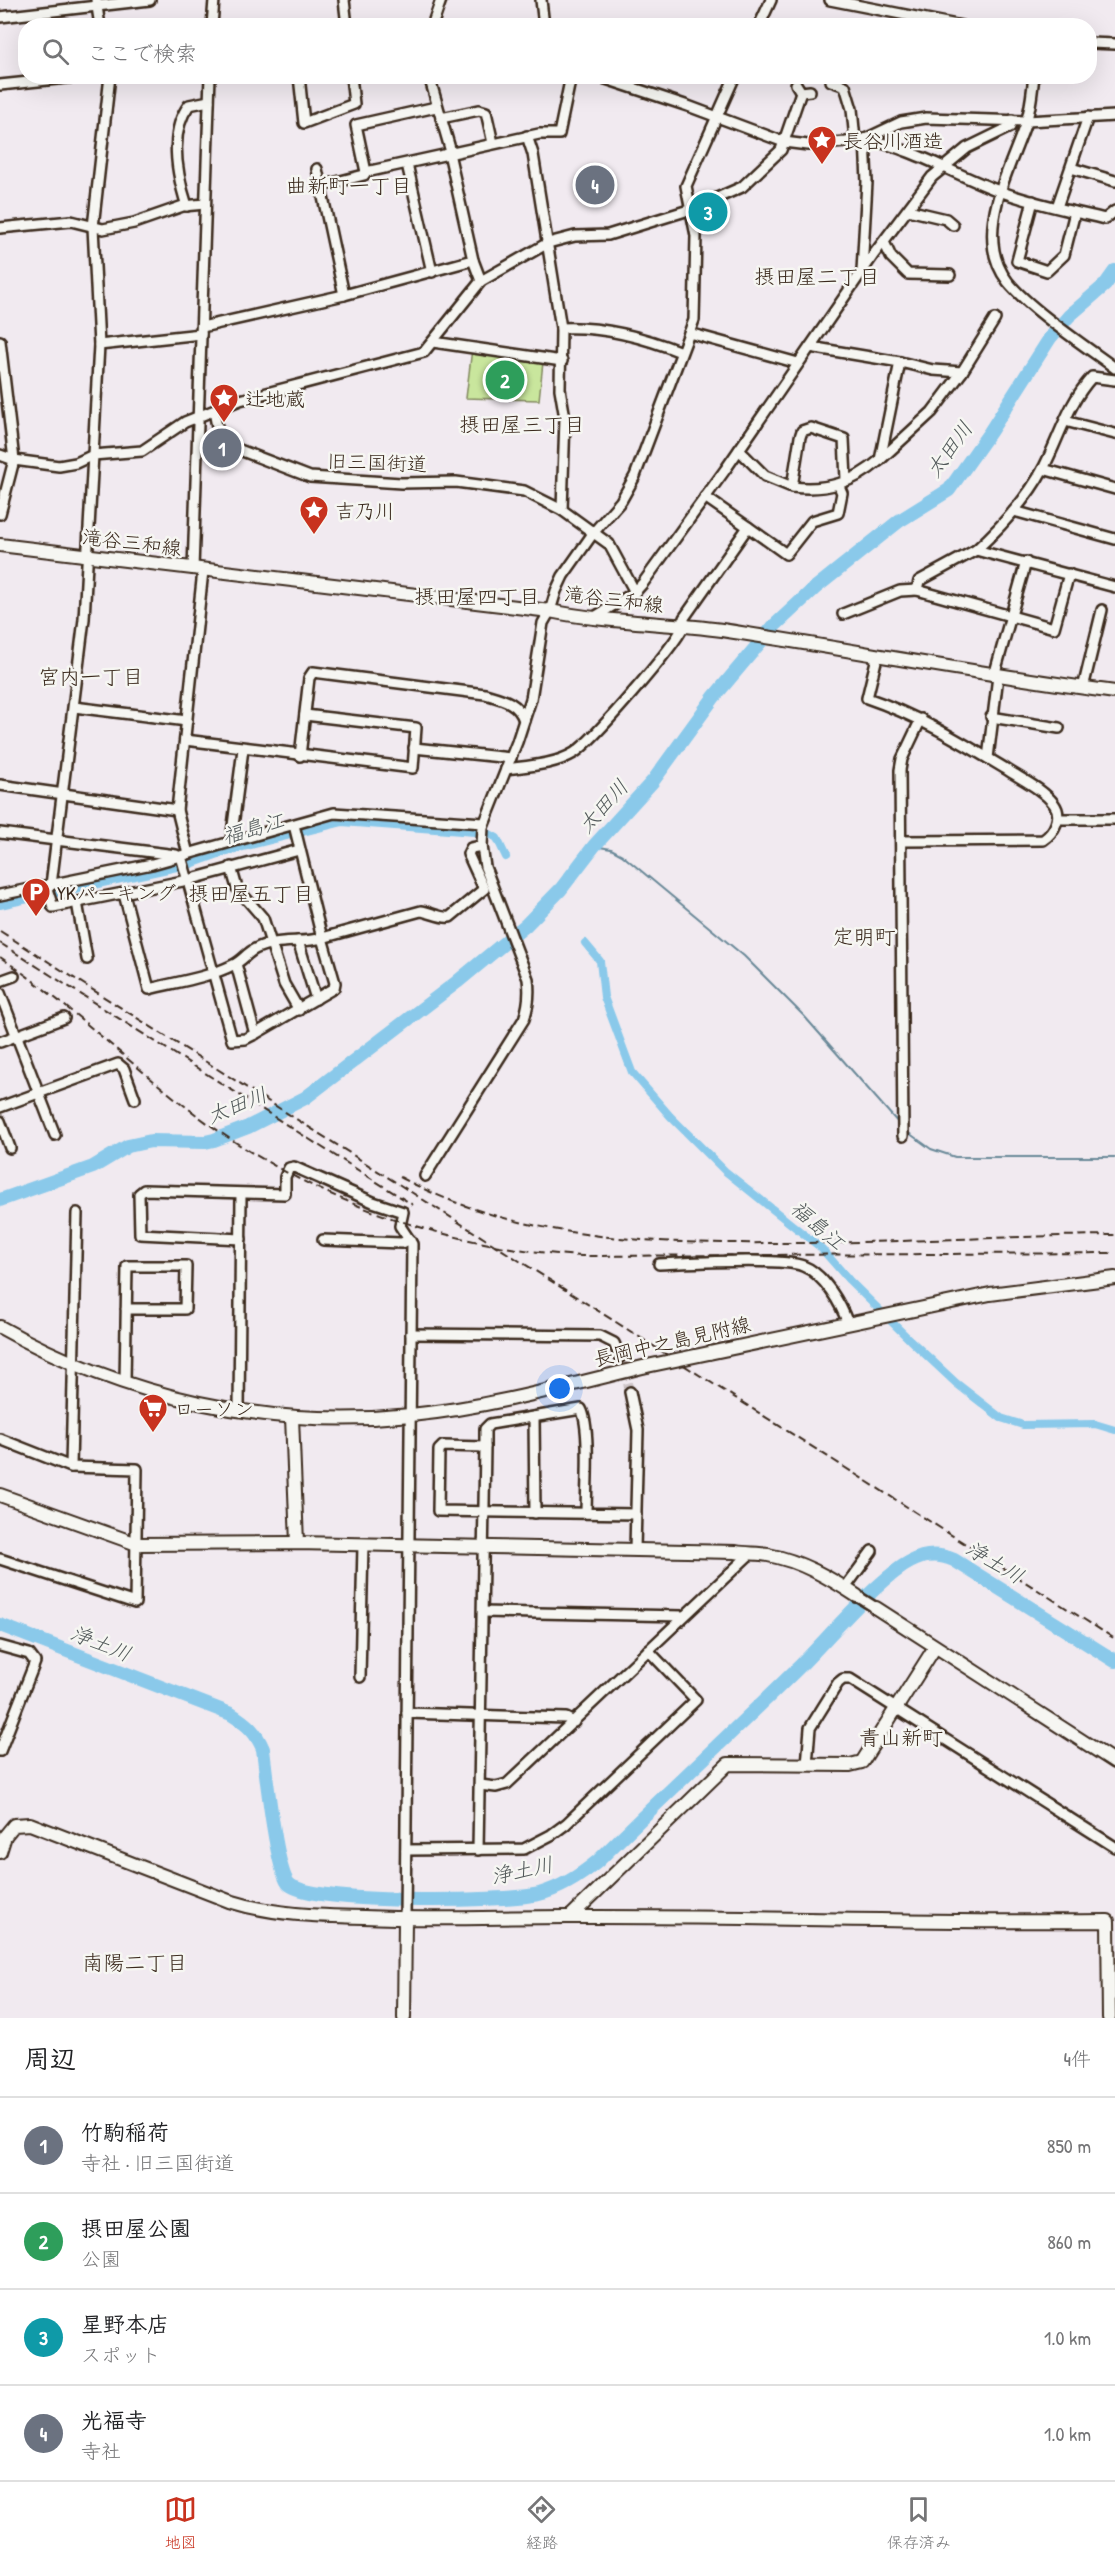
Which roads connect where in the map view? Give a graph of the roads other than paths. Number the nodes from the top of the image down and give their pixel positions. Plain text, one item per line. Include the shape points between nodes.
1 (150, 0) edge
2 (214, 0) edge
3 (344, 0) edge
4 (441, 0) edge
5 (541, 0) edge
6 (771, 0) edge
7 (830, 0) edge
8 (97, 4) edge
9 (0, 17) edge
10 (213, 18) edge
11 (346, 18) edge
12 (435, 18) edge
13 (543, 18) edge
14 (763, 18) edge
15 (921, 18) edge
16 (1097, 43) edge
17 (1115, 44) edge
18 (18, 84) edge
19 (109, 84) edge
20 (209, 84) edge
21 (300, 84) edge
22 (352, 84) edge
23 (431, 84) edge
24 (569, 84) edge
25 (620, 84) edge
26 (731, 84) edge
27 (839, 84) edge
28 (1033, 84) edge
29 (0, 86) edge
30 (802, 89) dead end
31 (208, 101) junction
32 (436, 107) junction
33 (1115, 116) edge
34 (717, 117) junction
35 (1088, 117) junction
36 (441, 118) junction
37 (1012, 120) junction
38 (1027, 121) junction
39 (528, 136) junction
40 (860, 140) junction
41 (784, 142) junction
42 (493, 143) junction
43 (450, 152) junction
44 (407, 164) junction
45 (945, 166) junction
46 (1071, 168) junction
47 (317, 170) dead end
48 (366, 172) junction
49 (1115, 181) edge
50 (321, 186) junction
51 (1002, 192) junction
52 (1033, 201) junction
53 (205, 204) junction
54 (187, 206) junction
55 (1057, 207) junction
56 (692, 209) junction
57 (908, 210) junction
58 (1115, 211) edge
59 (1075, 212) junction
60 (953, 225) dead end
61 (93, 227) junction
62 (0, 228) edge
63 (884, 242) junction
64 (548, 243) junction
65 (473, 260) junction
66 (432, 272) junction
67 (862, 274) junction
68 (950, 275) dead end
69 (481, 281) junction
70 (344, 295) junction
71 (995, 319) dead end
72 (561, 328) junction
73 (201, 331) junction
74 (689, 333) junction
75 (0, 340) edge
76 (434, 342) junction
77 (99, 345) junction
78 (810, 346) junction
79 (681, 352) junction
80 (562, 361) junction
81 (900, 362) junction
82 (798, 363) junction
83 (1112, 366) edge
84 (962, 372) junction
85 (1115, 380) edge
86 (214, 411) junction
87 (197, 418) junction
88 (1065, 421) junction
89 (1115, 434) edge
90 (739, 450) junction
91 (0, 455) edge
92 (93, 456) junction
93 (14, 460) junction
94 (880, 460) junction
95 (1043, 469) junction
96 (843, 483) junction
97 (792, 487) junction
98 (1115, 489) edge
99 (705, 496) junction
100 (562, 510) junction
101 (1014, 512) junction
102 (0, 514) edge
103 (748, 527) junction
104 (594, 532) junction
105 (1115, 539) edge
106 (0, 545) edge
107 (976, 550) junction
108 (87, 556) junction
109 (1026, 562) junction
110 (198, 570) junction
111 (1069, 574) junction
112 (1115, 587) edge
113 (917, 590) junction
114 (635, 592) junction
115 (1102, 610) dead end
116 (550, 611) junction
117 (843, 614) dead end
118 (1011, 617) junction
119 (591, 619) junction
120 (684, 626) junction
121 (877, 657) junction
122 (996, 676) junction
123 (1083, 688) junction
124 (1115, 692) edge
125 (74, 707) junction
126 (305, 716) junction
127 (991, 717) junction
128 (921, 719) junction
129 (524, 720) junction
130 (187, 721) junction
131 (1059, 728) dead end
132 (185, 740) junction
133 (414, 748) junction
134 (243, 749) junction
135 (300, 756) junction
136 (511, 758) junction
137 (988, 758) junction
138 (506, 769) junction
139 (0, 785) edge
140 (63, 795) junction
141 (177, 810) junction
142 (1058, 819) junction
143 (1115, 819) edge
144 (484, 825) junction
145 (294, 827) junction
146 (0, 833) edge
147 (57, 841) junction
148 (900, 841) junction
149 (231, 842) junction
150 (481, 843) junction
151 (298, 845) junction
152 (184, 856) junction
153 (231, 867) junction
154 (187, 878) junction
155 (48, 887) junction
156 (124, 894) junction
157 (0, 895) edge
158 (76, 902) junction
159 (322, 938) junction
160 (298, 941) junction
161 (272, 945) junction
162 (87, 960) dead end
163 (236, 964) junction
164 (212, 974) junction
165 (14, 976) dead end
166 (0, 981) edge
167 (0, 993) edge
168 (316, 999) junction
169 (299, 1010) junction
170 (64, 1018) dead end
171 (255, 1034) junction
172 (16, 1036) junction
173 (0, 1042) edge
174 (38, 1093) junction
175 (135, 1099) dead end
176 (0, 1107) edge
177 (0, 1120) edge
178 (55, 1135) dead end
179 (903, 1136) dead end
180 (10, 1148) dead end
181 (426, 1176) dead end
182 (241, 1194) junction
183 (77, 1214) dead end
184 (241, 1239) junction
185 (323, 1240) dead end
186 (410, 1240) junction
187 (658, 1264) dead end
188 (1115, 1278) edge
189 (126, 1309) junction
190 (854, 1322) junction
191 (0, 1327) edge
192 (411, 1334) junction
193 (620, 1357) tunnel mouth
194 (75, 1364) junction
195 (125, 1382) junction
196 (630, 1392) tunnel mouth
197 (239, 1411) junction
198 (410, 1415) junction
199 (292, 1417) junction
200 (534, 1417) junction
201 (0, 1439) edge
202 (485, 1447) junction
203 (71, 1467) junction
204 (0, 1495) edge
205 (485, 1512) junction
206 (535, 1513) junction
207 (586, 1513) junction
208 (636, 1514) junction
209 (137, 1544) junction
210 (297, 1544) junction
211 (363, 1545) junction
212 (410, 1546) junction
213 (484, 1548) junction
214 (635, 1549) junction
215 (872, 1551) dead end
216 (750, 1554) junction
217 (0, 1559) edge
218 (845, 1588) junction
219 (857, 1596) joint
220 (876, 1608) joint
221 (483, 1612) junction
222 (683, 1616) junction
223 (0, 1646) edge
224 (935, 1647) junction
225 (648, 1650) junction
226 (360, 1677) dead end
227 (896, 1708) junction
228 (407, 1713) junction
229 (482, 1717) junction
230 (574, 1722) junction
231 (0, 1751) edge
232 (1115, 1762) edge
233 (807, 1765) junction
234 (480, 1785) junction
235 (1115, 1847) edge
236 (406, 1850) junction
237 (478, 1850) junction
238 (0, 1852) edge
239 (405, 1913) junction
240 (570, 1917) junction
241 (1112, 1918) edge
242 (404, 2018) edge
243 (1110, 2018) edge

1 - 8 street
2 - 10 street
3 - 11 street
4 - 12 street
5 - 13 street
6 - 14 street
7 - 15 street
8 - 9 street
16 - 17 street
18 - 29 street
19 - 61 street
20 - 31 street
21 - 22 street via 304,123 354,105
23 - 32 street
24 - 39 street via 559,134
25 - 34 street
26 - 34 street
27 - 40 street via 845,86
28 - 38 street
30 - 41 street
31 - 53 street
31 - 54 street via 189,105 180,121 177,162
32 - 36 street
32 - 48 street via 356,124
33 - 35 street
34 - 41 street
34 - 56 street via 686,186
35 - 38 street
35 - 46 street
36 - 42 street via 478,110 486,112
36 - 43 street
37 - 38 street
37 - 40 street via 910,120
37 - 45 street via 1010,127 967,148
38 - 51 street
39 - 42 street
39 - 64 street
40 - 41 street via 808,145
40 - 45 street via 904,148
40 - 67 street via 867,182
41 - 56 street via 777,155 742,187
42 - 43 street
43 - 44 street
43 - 65 street
44 - 48 street
44 - 66 street
45 - 51 street
45 - 57 street
46 - 49 street
46 - 55 street
47 - 50 street
48 - 50 street
50 - 70 street
51 - 52 street
51 - 83 street via 993,224 994,257 1008,282
52 - 55 street
52 - 59 street via 1017,261 1047,271 1064,255
53 - 54 street
53 - 73 street
54 - 61 street via 118,227
55 - 59 street
56 - 64 street via 608,236 575,236
56 - 74 street via 697,269 696,308
57 - 60 street via 946,219
57 - 63 street
58 - 59 street via 1105,219
61 - 62 street via 71,221
61 - 77 street
63 - 67 street
63 - 68 street via 908,274
64 - 69 street
64 - 72 street
65 - 66 street
65 - 69 street
66 - 70 street
67 - 78 street
69 - 76 street
70 - 73 street
71 - 84 street
72 - 79 street via 588,327 633,335
72 - 80 street
73 - 77 street
73 - 87 street
74 - 79 street
74 - 82 street
75 - 93 street
76 - 80 street
76 - 86 street via 418,354 240,400
77 - 92 street
78 - 81 street
78 - 82 street
79 - 104 street via 635,476 621,501
80 - 100 street via 560,390 566,427
81 - 84 street
81 - 94 street
82 - 90 street
84 - 94 street via 932,412
85 - 88 street via 1092,377 1081,389
86 - 87 street
86 - 100 street, 旧三国街道 via 218,432 237,448 310,477 456,482 516,489
87 - 92 street via 141,451
87 - 110 street
88 - 89 street
88 - 95 street
90 - 97 street via 765,476
90 - 99 street
91 - 93 street
92 - 93 street via 59,466
92 - 108 street
93 - 102 street
94 - 96 street
95 - 98 street
95 - 101 street
96 - 97 street via 813,489
96 - 97 street via 844,439 811,428 802,431 800,437
96 - 103 street via 838,513 812,521 786,554
99 - 103 street
99 - 114 street
100 - 104 street, 旧三国街道
101 - 105 street
101 - 107 street
103 - 120 street via 684,618
104 - 114 street, 旧三国街道 via 616,553
104 - 116 street via 563,576
106 - 108 street, 滝谷三和線
107 - 109 street
107 - 113 street via 919,581
108 - 110 street, 滝谷三和線
108 - 125 street
109 - 111 street
109 - 118 street
110 - 116 street, 滝谷三和線
110 - 130 street
111 - 112 street
111 - 118 street via 1054,628
113 - 117 street via 900,591
113 - 118 street
114 - 119 street
115 - 123 street
116 - 119 street, 滝谷三和線
116 - 129 street via 543,623 535,683
118 - 122 street
119 - 120 street, 滝谷三和線
120 - 121 street, 滝谷三和線
120 - 138 street via 583,747 559,760
121 - 122 street, 滝谷三和線
121 - 128 street via 867,698
122 - 123 street, 滝谷三和線
122 - 127 street
123 - 124 street, 滝谷三和線
125 - 130 street
125 - 140 street
126 - 129 street via 309,678 316,672 485,694 517,707
126 - 133 street via 416,728
126 - 135 street
127 - 131 street
127 - 137 street
128 - 137 street
128 - 148 street via 900,770
129 - 136 street
130 - 132 street
132 - 134 street
132 - 141 street
133 - 135 street via 413,768
133 - 136 street
134 - 135 street
134 - 149 street
136 - 138 street
137 - 142 street via 1049,798 1057,808
138 - 144 street
139 - 140 street
140 - 141 street
140 - 147 street
141 - 152 street
142 - 143 street
142 - 148 street via 1051,834 1043,840
144 - 145 street via 343,813
144 - 150 street
145 - 149 street
145 - 151 street
146 - 147 street
147 - 152 street
147 - 155 street
148 - 179 street
149 - 152 street
150 - 159 street via 468,854 484,889 450,917 421,911
150 - 181 street via 493,893 526,974 529,996 524,1019
151 - 153 street
151 - 159 street
152 - 154 street
152 - 155 street
153 - 154 street
153 - 161 street via 237,888 263,918
154 - 156 street
154 - 164 street
155 - 157 street
155 - 158 street via 53,907
156 - 158 street
156 - 164 street via 149,989
158 - 162 street
159 - 160 street
159 - 168 street via 335,983 329,992
160 - 161 street
160 - 168 street
161 - 163 street via 255,949
161 - 169 street via 284,984
163 - 164 street
163 - 171 street
164 - 171 street via 230,1037 235,1042
165 - 166 street
167 - 172 street
168 - 169 street
169 - 171 street
170 - 172 street
172 - 173 street
172 - 174 street
174 - 175 street via 118,1064 124,1069
174 - 176 street
174 - 178 street
177 - 180 street
182 - 184 street
182 - 184 street via 144,1190 139,1194 140,1234
182 - 186 street via 285,1194 285,1177 289,1168 294,1167 403,1212 400,1226
183 - 194 street
184 - 197 street
185 - 186 street
186 - 192 street
187 - 190 street via 802,1265 822,1281
188 - 190 street, 長岡中之島見附線 via 1012,1290
189 - 189 street via 127,1266 186,1266 185,1309
189 - 195 street
190 - 198 street, 長岡中之島見附線, bridge via 506,1400
191 - 194 street, 長岡中之島見附線
192 - 193 street via 600,1336 614,1343
192 - 198 street
194 - 195 street, 長岡中之島見附線
194 - 203 street
195 - 197 street, 長岡中之島見附線
196 - 208 street via 638,1430
197 - 199 street, 長岡中之島見附線
198 - 199 street, 長岡中之島見附線
198 - 212 street
199 - 210 street
200 - 202 street via 489,1424 485,1429
200 - 206 street
200 - 207 street via 581,1409 585,1415
201 - 203 street
202 - 205 street
202 - 205 street via 443,1446 439,1450 438,1511
203 - 209 street via 137,1469
204 - 209 street
205 - 206 street
205 - 213 street
206 - 207 street
207 - 208 street
208 - 214 street
209 - 210 street
209 - 217 street via 135,1603
210 - 211 street
211 - 212 street
211 - 226 street
212 - 213 street
212 - 228 street
213 - 214 street
213 - 221 street
214 - 216 street
215 - 218 street
216 - 218 street via 799,1564
216 - 222 street
218 - 219 street
219 - 220 street
220 - 224 street
221 - 222 street
221 - 229 street
222 - 225 street
223 - 231 street via 29,1654 35,1662
224 - 227 street
224 - 232 street
225 - 230 street
225 - 237 street via 696,1700 551,1836 524,1849
227 - 233 street via 862,1762
227 - 233 street via 850,1679 841,1680 810,1728
227 - 235 street
228 - 229 street
228 - 236 street
229 - 230 street via 566,1718
229 - 234 street
230 - 234 street via 507,1784
233 - 240 street via 728,1764
234 - 237 street
236 - 237 street
236 - 239 street
238 - 239 street via 9,1830 24,1823 252,1908 294,1915
239 - 240 street
239 - 242 street
240 - 241 street
241 - 243 street

